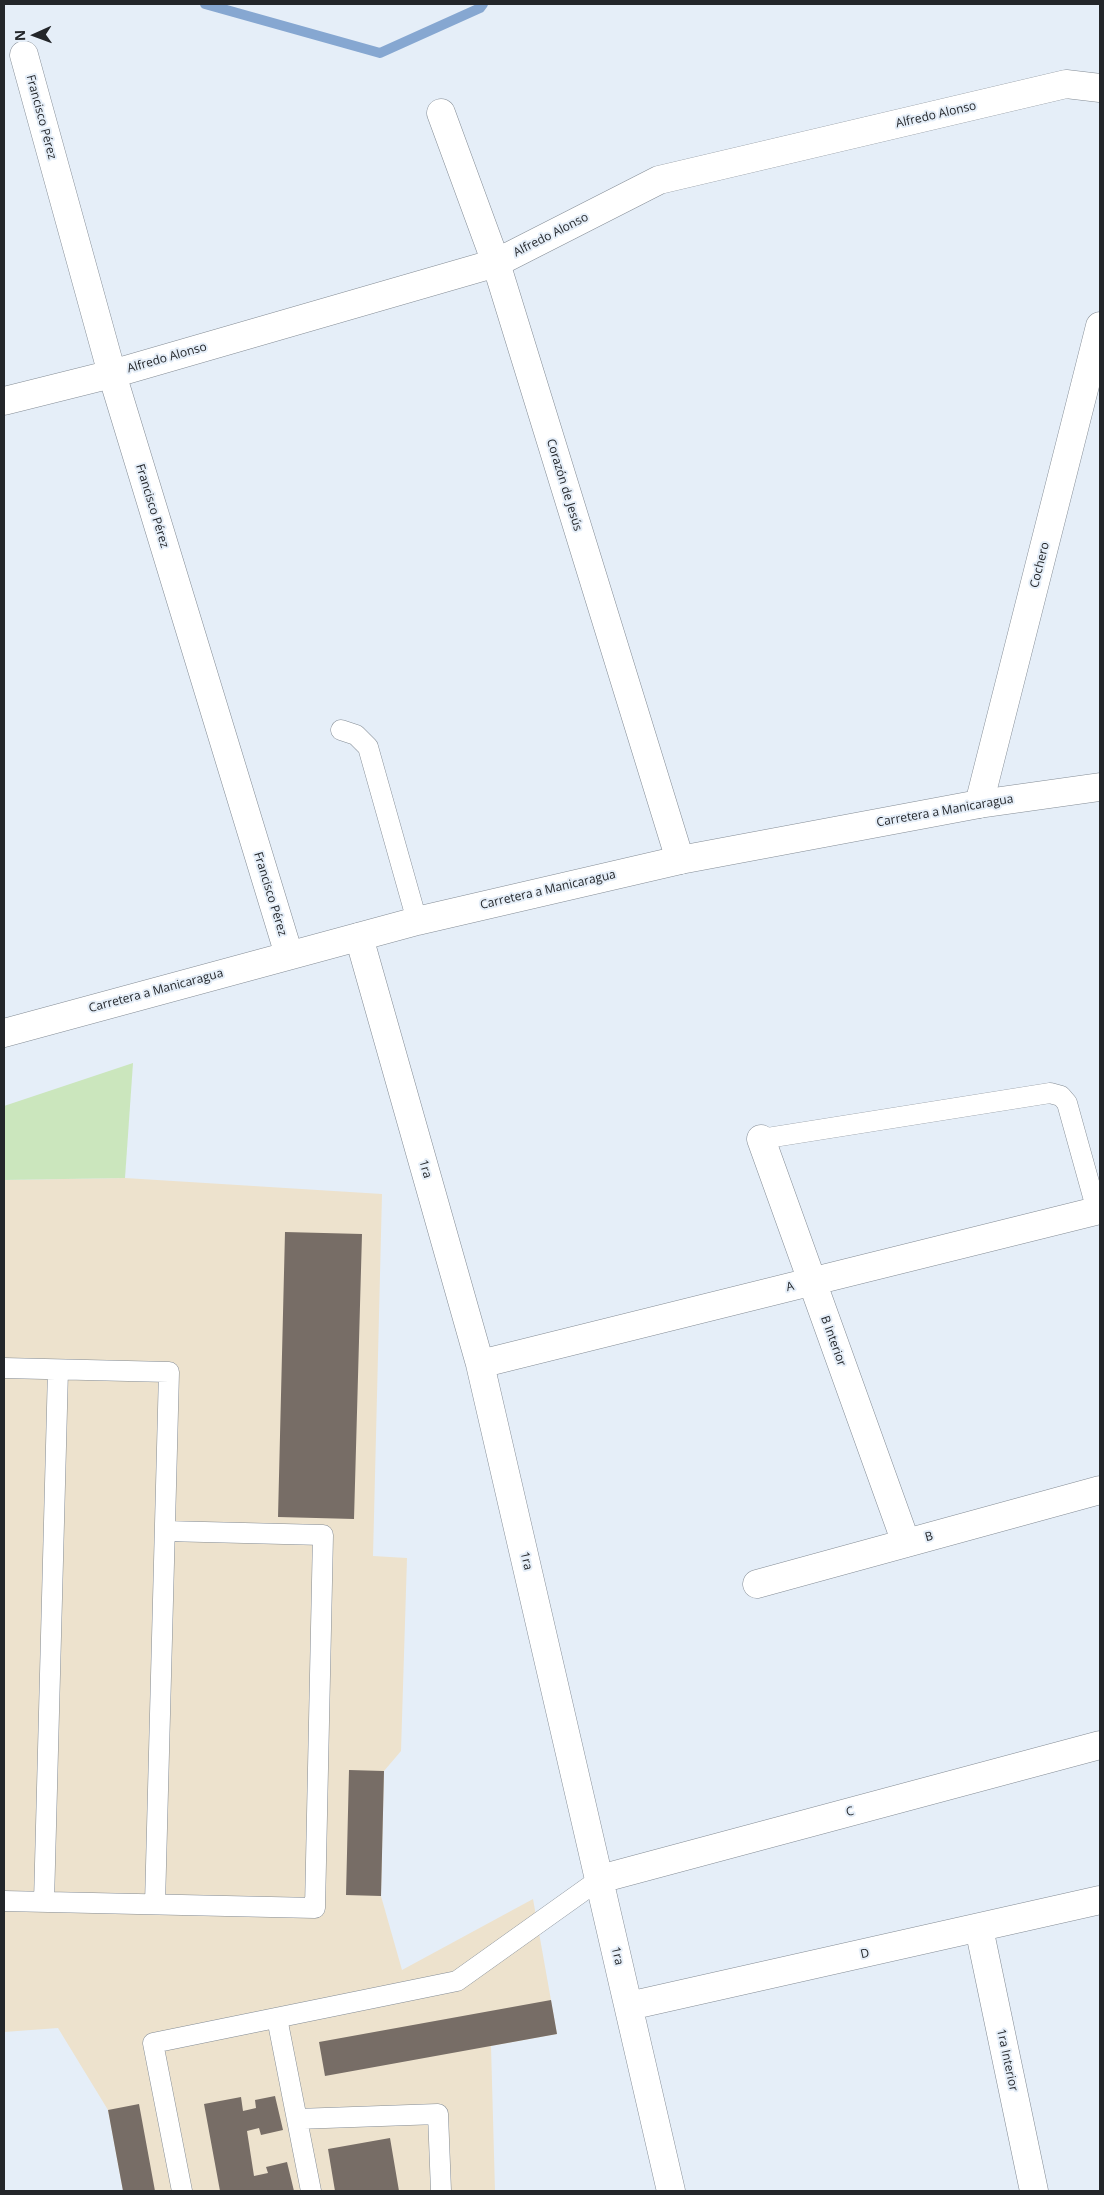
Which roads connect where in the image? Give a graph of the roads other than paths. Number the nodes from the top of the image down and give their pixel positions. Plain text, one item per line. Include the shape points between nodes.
1 (24, 55) dead end
2 (1100, 88) edge
3 (441, 114) dead end
4 (496, 264) junction
5 (1100, 326) edge
6 (112, 374) junction
7 (4, 400) edge
8 (341, 730) dead end
9 (1100, 787) edge
10 (979, 804) junction
11 (680, 860) junction
12 (417, 921) junction
13 (359, 937) junction
14 (289, 955) junction
15 (4, 1033) edge
16 (761, 1139) joint
17 (1099, 1211) edge
18 (812, 1281) junction
19 (480, 1364) junction
20 (4, 1368) edge
21 (58, 1370) junction
22 (1100, 1490) edge
23 (165, 1531) junction
24 (906, 1543) junction
25 (757, 1584) dead end
26 (1100, 1745) edge
27 (600, 1879) junction
28 (1100, 1900) edge
29 (4, 1901) edge
30 (44, 1902) junction
31 (155, 1904) junction
32 (979, 1928) junction
33 (629, 2006) junction
34 (277, 2018) junction
35 (297, 2119) junction
36 (182, 2191) edge
37 (311, 2191) edge
38 (441, 2191) edge
39 (671, 2191) edge
40 (1034, 2191) edge

1 - 6 street, Francisco Pérez
2 - 4 street, Alfredo Alonso via 1066,84 659,180
3 - 4 street, Corazón de Jesús
4 - 6 street, Alfredo Alonso
4 - 11 street, Corazón de Jesús
5 - 10 street, Cochero
6 - 7 street, Alfredo Alonso
6 - 14 street, Francisco Pérez
8 - 12 lane via 356,735 368,747
9 - 10 street, Carretera a Manicaragua
10 - 11 street, Carretera a Manicaragua
11 - 12 street, Carretera a Manicaragua
12 - 13 street, Carretera a Manicaragua
13 - 14 street, Carretera a Manicaragua
13 - 19 street, 1ra
14 - 15 street, Carretera a Manicaragua
16 - 17 lane via 1050,1092 1061,1096 1066,1103
16 - 18 street, B Interior
17 - 18 street, A
18 - 19 street, A
18 - 24 street, B Interior
19 - 27 street, 1ra
20 - 21 lane
21 - 23 lane via 169,1372
21 - 30 lane
22 - 24 street, B
23 - 31 lane
23 - 31 lane via 323,1535 315,1908
24 - 25 street, B
26 - 27 street, C
27 - 33 street, 1ra
27 - 34 lane via 457,1981
28 - 32 street, D
29 - 30 lane
30 - 31 lane
32 - 33 street, D
32 - 40 street, 1ra Interior
33 - 39 street, 1ra
34 - 35 lane
34 - 36 lane via 153,2042
35 - 37 lane
35 - 38 lane via 438,2114

